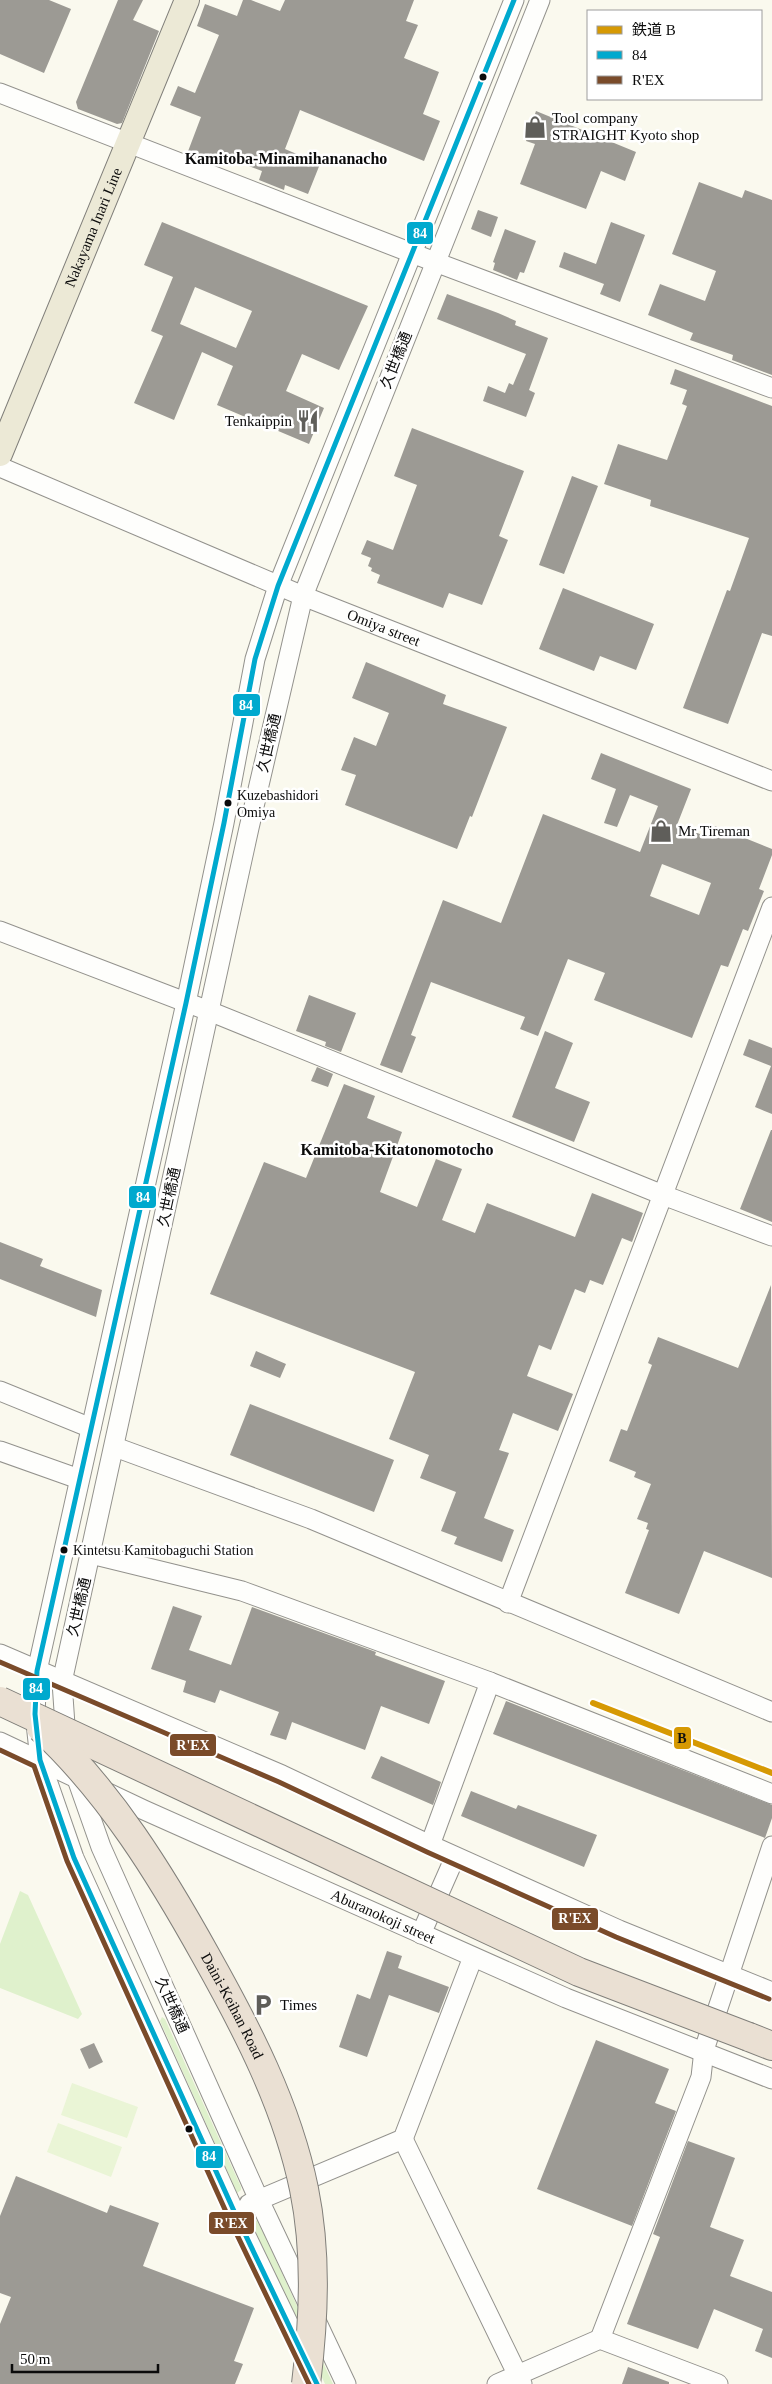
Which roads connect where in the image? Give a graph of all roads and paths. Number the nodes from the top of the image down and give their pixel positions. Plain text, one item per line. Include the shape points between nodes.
1 (187, 0) edge
2 (514, 0) edge
3 (540, 0) edge
4 (478, 89) junction
5 (0, 93) edge
6 (500, 97) junction
7 (127, 144) junction
8 (411, 252) junction
9 (435, 262) junction
10 (772, 388) edge
11 (352, 401) junction
12 (376, 411) junction
13 (0, 454) edge
14 (0, 467) edge
15 (278, 586) junction
16 (303, 596) junction
17 (772, 782) edge
18 (224, 824) junction
19 (249, 828) junction
20 (772, 906) edge
21 (0, 931) edge
22 (186, 1003) junction
23 (209, 1011) junction
24 (148, 1171) junction
25 (173, 1178) junction
26 (663, 1195) junction
27 (772, 1236) edge
28 (110, 1339) junction
29 (137, 1346) junction
30 (0, 1391) edge
31 (91, 1428) junction
32 (115, 1447) junction
33 (0, 1451) edge
34 (79, 1479) junction
35 (91, 1554) junction
36 (508, 1603) junction
37 (0, 1654) edge
38 (37, 1672) junction
39 (62, 1682) junction
40 (490, 1682) junction
41 (0, 1693) edge
42 (0, 1701) edge
43 (772, 1712) edge
44 (0, 1742) edge
45 (40, 1760) junction
46 (76, 1776) junction
47 (772, 1794) edge
48 (430, 1845) junction
49 (772, 1846) edge
50 (455, 1856) junction
51 (421, 1934) junction
52 (473, 1957) junction
53 (729, 1975) junction
54 (772, 1992) edge
55 (170, 2000) junction
56 (144, 2011) junction
57 (760, 2042) edge
58 (704, 2050) junction
59 (772, 2079) edge
60 (404, 2139) junction
61 (260, 2200) junction
62 (234, 2211) junction
63 (600, 2339) junction
64 (520, 2379) edge
65 (306, 2384) edge
66 (317, 2384) edge
67 (346, 2384) edge
68 (498, 2384) edge
69 (718, 2384) edge

1 - 7 main road, Nakayama Inari Line
2 - 4 street, 久世橋通
3 - 6 street, 久世橋通
4 - 6 street
4 - 8 street, 久世橋通
5 - 7 street
6 - 9 street, 久世橋通
7 - 8 street
7 - 13 main road, Nakayama Inari Line
8 - 9 street
8 - 11 street, 久世橋通
9 - 10 street
9 - 12 street, 久世橋通
11 - 12 street
11 - 15 street, 久世橋通
12 - 16 street, 久世橋通
14 - 15 street, Omiya street
15 - 16 street, Omiya street
15 - 18 street, 久世橋通 via 255,659
16 - 17 street, Omiya street
16 - 19 street, 久世橋通
18 - 19 street
18 - 22 street, 久世橋通
19 - 23 street, 久世橋通
20 - 26 street
21 - 22 street
22 - 23 street
22 - 24 street, 久世橋通
23 - 25 street, 久世橋通
23 - 26 street
24 - 25 street
24 - 28 street, 久世橋通
25 - 29 street, 久世橋通
26 - 27 street
26 - 36 street
28 - 29 street
28 - 31 street, 久世橋通
29 - 32 street, 久世橋通
30 - 31 street
31 - 34 street, 久世橋通
32 - 35 street, 久世橋通
32 - 36 street via 310,1519
33 - 34 street
34 - 38 street, 久世橋通
35 - 39 street, 久世橋通
35 - 40 street via 242,1591
36 - 43 street
37 - 38 street
38 - 39 street
38 - 45 street, 久世橋通 via 35,1714
39 - 46 street, 久世橋通 via 65,1725
39 - 48 street via 282,1774
40 - 47 street
40 - 48 street
41 - 65 highway, Daini-Keihan Road, bridge via 57,1743 134,1838 171,1894 225,1989 272,2085 304,2188 311,2238 313,2290
42 - 57 highway, bridge via 579,1972
44 - 45 street, Aburanokoji street
45 - 46 street, Aburanokoji street
45 - 56 street, 久世橋通 via 74,1858
46 - 51 street, Aburanokoji street via 144,1810
46 - 55 street, 久世橋通 via 101,1847
48 - 50 street
49 - 53 street
50 - 51 street
50 - 53 street via 619,1930
51 - 52 street, Aburanokoji street
52 - 58 street, Aburanokoji street via 566,1998
52 - 60 street
53 - 54 street
53 - 58 street
55 - 56 street
55 - 61 street, 久世橋通
56 - 62 street, 久世橋通
58 - 59 street, Aburanokoji street
58 - 63 street via 701,2077
60 - 61 street
60 - 64 street
61 - 62 street
61 - 67 street, 久世橋通
62 - 66 street, 久世橋通
63 - 64 street
63 - 69 street
64 - 68 street

